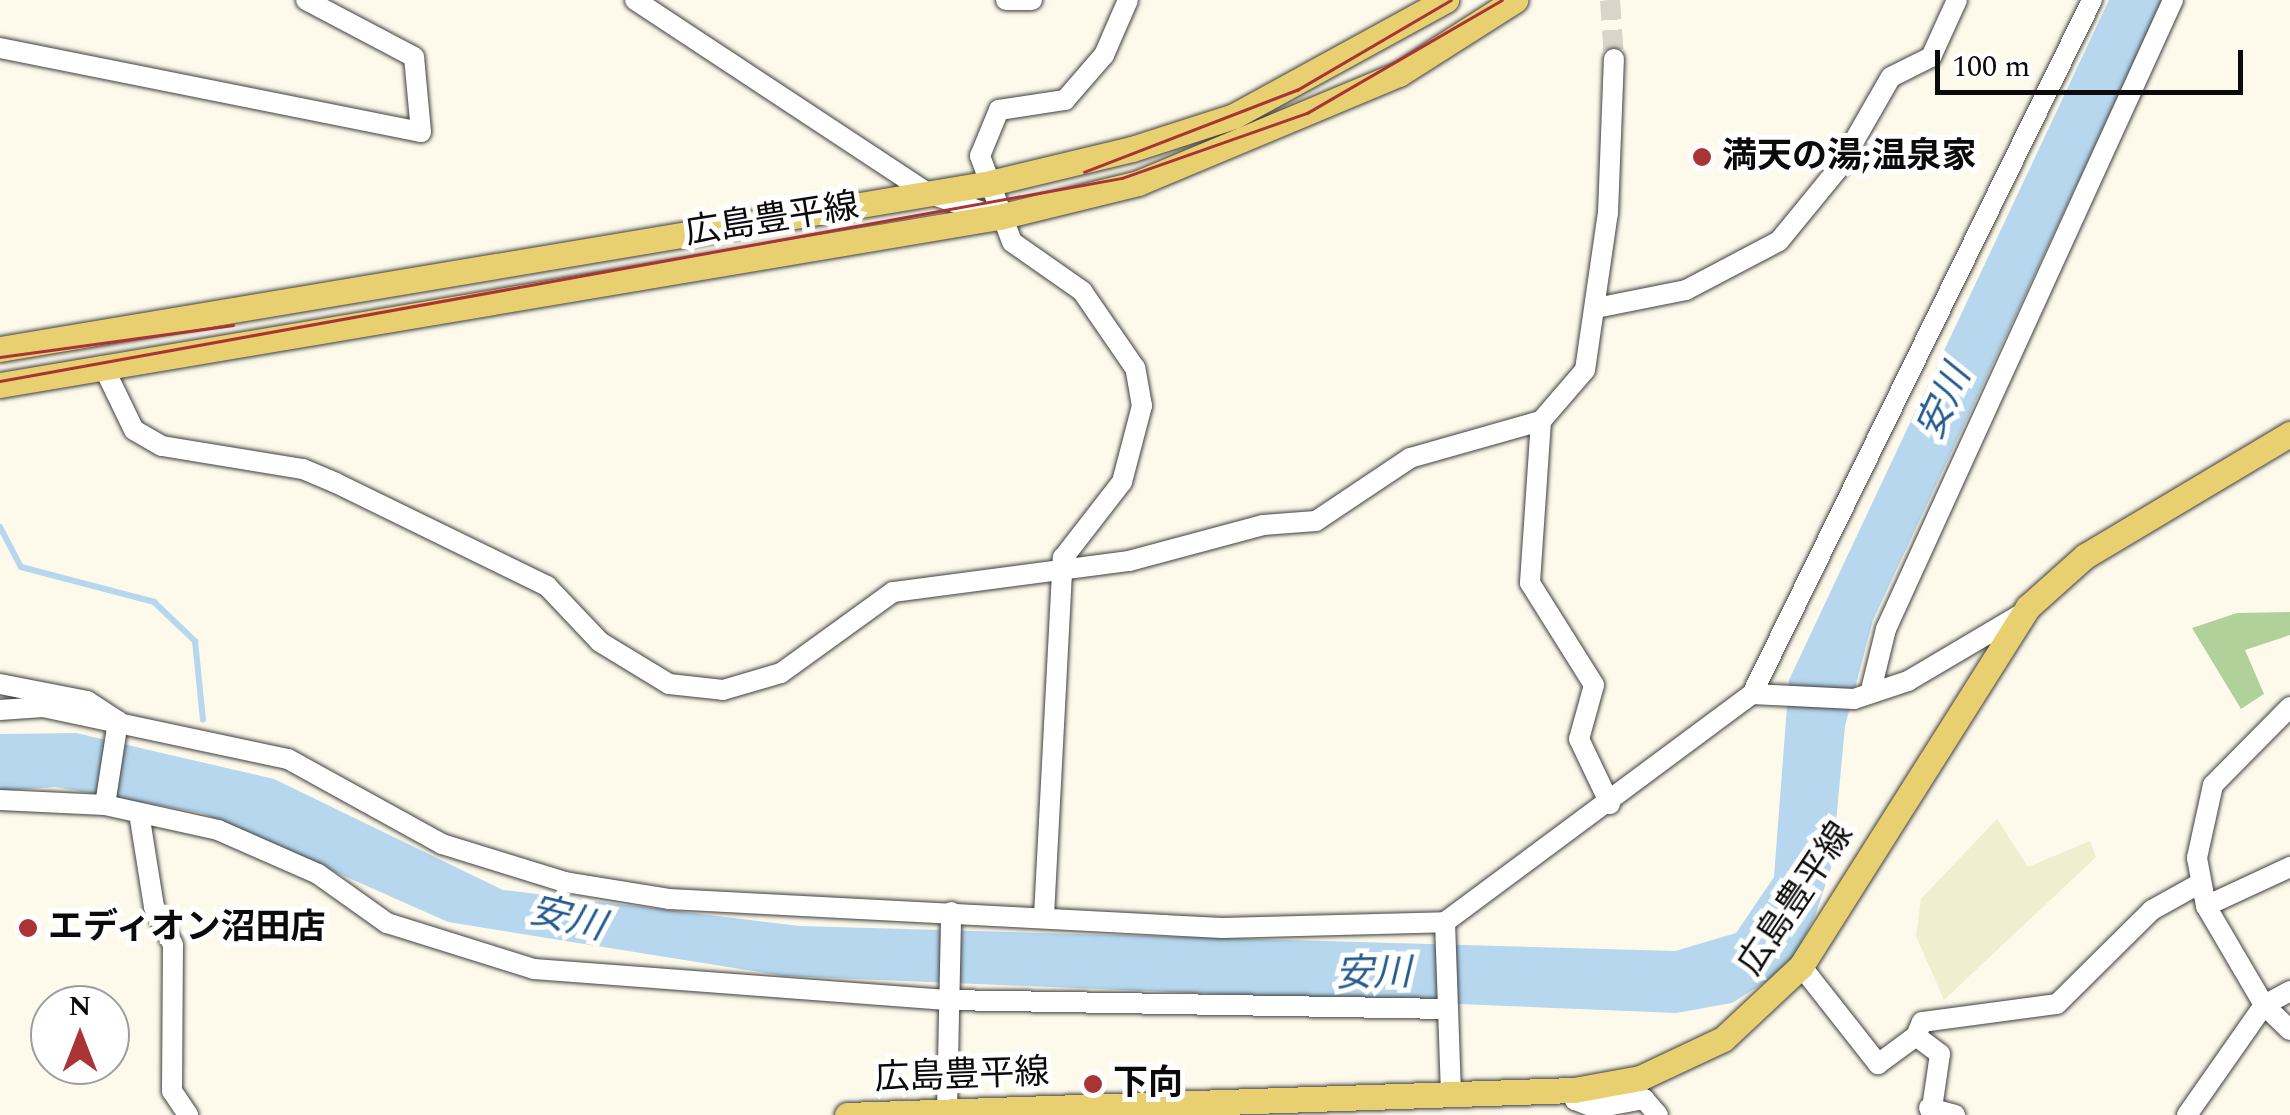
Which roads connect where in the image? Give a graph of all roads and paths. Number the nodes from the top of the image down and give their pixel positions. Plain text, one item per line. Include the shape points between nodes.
1 (306, 0) edge
2 (635, 0) edge
3 (1006, 0) edge
4 (1032, 0) edge
5 (1128, 0) edge
6 (1446, 0) edge
7 (1514, 0) edge
8 (1957, 0) edge
9 (2092, 0) edge
10 (2173, 0) edge
11 (0, 48) edge
12 (1614, 59) tunnel mouth
13 (986, 184) junction
14 (928, 193) junction
15 (999, 218) junction
16 (1596, 308) junction
17 (0, 349) edge
18 (103, 366) junction
19 (0, 385) edge
20 (1542, 422) junction
21 (2290, 434) edge
22 (1063, 567) junction
23 (2028, 606) junction
24 (0, 684) edge
25 (1752, 694) junction
26 (1862, 695) junction
27 (2290, 707) edge
28 (0, 710) edge
29 (118, 724) junction
30 (0, 800) edge
31 (106, 800) junction
32 (1610, 804) junction
33 (139, 813) junction
34 (2290, 867) edge
35 (2199, 884) junction
36 (2206, 906) junction
37 (950, 916) junction
38 (1044, 916) junction
39 (1446, 926) junction
40 (1800, 966) junction
41 (2290, 991) edge
42 (947, 995) junction
43 (2264, 1005) junction
44 (1447, 1006) junction
45 (2290, 1030) edge
46 (1916, 1036) junction
47 (1574, 1090) junction
48 (1450, 1097) junction
49 (1369, 1107) edge
50 (1930, 1111) edge
51 (940, 1112) edge
52 (188, 1115) edge
53 (847, 1115) edge
54 (1658, 1115) edge
55 (1955, 1115) edge
56 (2187, 1115) edge

1 - 11 street via 414,57 421,132
2 - 14 street
3 - 4 street
5 - 13 street via 1104,55 1065,100 999,110 984,128
6 - 13 main road, 広島豊平線 via 1234,116
7 - 15 main road, 広島豊平線 via 1399,74 1246,144
8 - 16 street via 1931,57 1891,77 1829,182 1780,240 1686,290
9 - 25 street
10 - 26 street via 1886,629
12 - 16 street
13 - 14 main road, 広島豊平線
13 - 15 street
14 - 15 street
14 - 17 main road, 広島豊平線
15 - 18 main road, 広島豊平線
15 - 22 street via 1027,258 1082,290 1135,368 1142,406 1122,482
16 - 20 street via 1585,370
18 - 19 main road, 広島豊平線
18 - 22 street via 134,430 162,446 303,469 389,516 489,553 547,586 600,642 684,687 723,690 781,673 893,592
20 - 22 street via 1410,458 1316,521
20 - 32 street via 1530,583 1594,684 1579,740
21 - 23 main road, 広島豊平線 via 2084,556
22 - 38 street
23 - 26 street via 1908,681
23 - 40 main road, 広島豊平線
24 - 29 street via 87,701
25 - 26 street
25 - 32 street
27 - 35 street via 2214,785 2198,827
28 - 29 street
29 - 31 street
29 - 37 street via 288,759 442,844 565,882 668,899
30 - 31 street
31 - 33 street
32 - 39 street
33 - 42 street via 218,830 318,874 386,923 534,969
33 - 52 street via 154,906 173,945 172,1091
34 - 36 street
35 - 36 street
35 - 46 street via 2152,910 2057,1004 1922,1022
36 - 43 street
37 - 38 street
37 - 42 street
38 - 39 street via 1222,928
39 - 44 street
40 - 46 street via 1878,1064
40 - 47 main road, 広島豊平線 via 1723,1039 1640,1078
41 - 43 street
42 - 44 street
42 - 51 street
43 - 45 street
43 - 56 street
44 - 48 street
46 - 50 street via 1940,1054
47 - 48 main road, 広島豊平線
47 - 54 street via 1575,1100 1596,1108 1644,1099
48 - 49 main road, 広島豊平線
49 - 51 main road, 広島豊平線
50 - 55 street
51 - 53 main road, 広島豊平線

